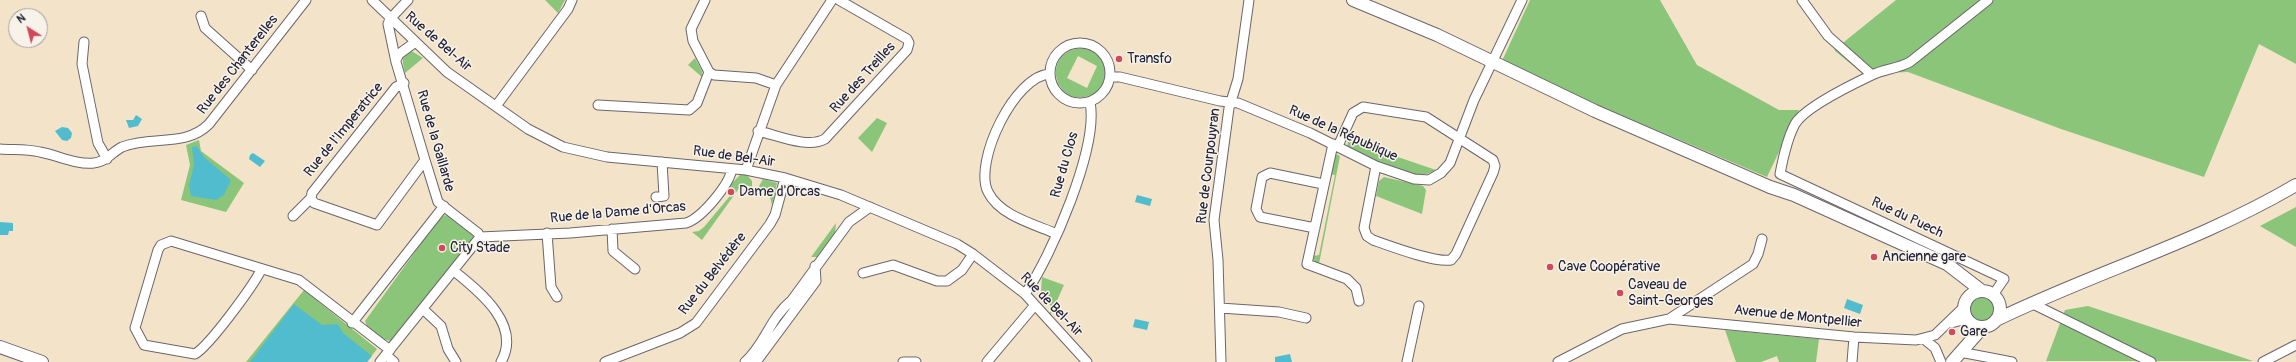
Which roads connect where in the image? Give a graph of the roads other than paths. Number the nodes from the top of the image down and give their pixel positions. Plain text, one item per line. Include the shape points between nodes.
1 (306, 0) edge
2 (372, 0) edge
3 (408, 0) edge
4 (572, 0) edge
5 (705, 0) edge
6 (832, 0) edge
7 (839, 0) edge
8 (1249, 0) edge
9 (1352, 0) edge
10 (1522, 0) edge
11 (1802, 0) edge
12 (1988, 0) edge
13 (201, 16) dead end
14 (390, 18) junction
15 (84, 42) dead end
16 (414, 42) junction
17 (396, 60) junction
18 (1492, 62) junction
19 (252, 70) junction
20 (709, 72) junction
21 (1050, 74) junction
22 (1872, 75) junction
23 (1110, 77) junction
24 (404, 83) junction
25 (776, 86) junction
26 (1232, 101) junction
27 (1090, 102) junction
28 (598, 105) dead end
29 (496, 106) junction
30 (758, 131) junction
31 (1460, 138) junction
32 (1335, 145) junction
33 (0, 149) edge
34 (106, 159) junction
35 (425, 160) junction
36 (662, 162) junction
37 (1376, 166) junction
38 (732, 169) junction
39 (746, 170) junction
40 (785, 178) junction
41 (1323, 184) junction
42 (2296, 185) edge
43 (656, 197) dead end
44 (311, 198) junction
45 (444, 206) junction
46 (870, 208) junction
47 (293, 216) dead end
48 (1315, 228) junction
49 (612, 229) junction
50 (547, 233) junction
51 (1057, 234) junction
52 (480, 237) junction
53 (1762, 239) dead end
54 (973, 254) junction
55 (814, 266) junction
56 (635, 269) dead end
57 (261, 270) junction
58 (454, 271) junction
59 (863, 273) dead end
60 (1966, 279) junction
61 (1025, 294) junction
62 (1991, 296) junction
63 (557, 297) dead end
64 (1359, 301) dead end
65 (1035, 305) junction
66 (1419, 306) dead end
67 (2028, 306) junction
68 (1220, 308) junction
69 (424, 310) junction
70 (1971, 316) junction
71 (1306, 318) dead end
72 (1669, 319) junction
73 (1996, 320) junction
74 (352, 322) junction
75 (1854, 337) junction
76 (1924, 339) junction
77 (2296, 346) edge
78 (0, 347) edge
79 (1962, 349) junction
80 (385, 355) edge
81 (42, 362) edge
82 (394, 362) edge
83 (456, 362) edge
84 (501, 362) edge
85 (605, 362) edge
86 (746, 362) edge
87 (756, 362) edge
88 (903, 362) edge
89 (916, 362) edge
90 (987, 362) edge
91 (1087, 362) edge
92 (1221, 362) edge
93 (1407, 362) edge
94 (1560, 362) edge
95 (1852, 362) edge
96 (1941, 362) edge
97 (1952, 362) edge
98 (2012, 362) edge
99 (2151, 362) edge
100 (2263, 362) edge

1 - 19 street, Rue des Chanterelles
2 - 14 street, Rue de Bel-Air
3 - 14 street
4 - 29 street
5 - 20 street via 691,29 693,41
6 - 25 street
7 - 30 street, Rue des Treilles via 907,39 907,50 825,139 819,142 806,142
8 - 26 street, Rue de Courpouyran via 1243,52
9 - 18 street via 1437,35
10 - 18 street, Rue de la République via 1501,48
11 - 22 street via 1828,36
12 - 22 street via 1910,62
13 - 19 street via 205,28
14 - 16 street, Rue de Bel-Air
14 - 17 street, Rue de la Gaillarde via 388,24
15 - 34 street via 82,64 98,143
16 - 17 street via 403,50
16 - 29 street, Rue de Bel-Air via 447,72
17 - 24 street, Rue de la Gaillarde
18 - 31 street, Rue de la République
18 - 60 street via 1626,125 1794,195 1939,261 1955,269
19 - 34 street, Rue des Chanterelles via 202,132 182,139 132,144 122,147
20 - 25 street via 714,75 756,78
20 - 28 street via 698,103 689,110
21 - 23 street via 1058,53 1072,44 1079,43 1102,52 1110,68
21 - 27 street via 1056,90 1062,97 1076,103
21 - 51 street via 1040,75 1023,87 1008,107 989,153 984,173 988,192 1000,207 1018,218
22 - 62 street, Rue du Puech via 1801,116 1788,140 1780,174 2004,279
23 - 26 street, Rue de la République via 1120,77 1220,101
23 - 27 street via 1104,92
24 - 35 street, Rue de la Gaillarde
24 - 44 street, Rue de l'Imperatrice via 396,87 312,193
25 - 30 street
26 - 32 street, Rue de la République
26 - 68 street, Rue de Courpouyran via 1214,220
27 - 51 street, Rue du Clos via 1092,118 1085,154
29 - 36 street, Rue de Bel-Air via 534,133 563,147 607,157
30 - 39 street
31 - 32 street via 1426,117 1363,107 1353,113
31 - 37 street, Rue de la République via 1450,162 1434,178 1414,179
31 - 37 street via 1489,157 1495,166 1451,260 1443,261 1367,236 1364,228
32 - 37 street, Rue de la République
32 - 41 street
33 - 34 street, Rue des Chanterelles via 38,151 83,163 102,162
35 - 44 street, Rue de l'Imperatrice via 376,225 314,203
35 - 45 street, Rue de la Gaillarde via 438,202
36 - 38 street, Rue de Bel-Air
36 - 43 street via 664,196
38 - 39 street, Rue de Bel-Air
38 - 49 street, Rue de la Dame d'Orcas via 729,180 692,221
39 - 40 street, Rue de Bel-Air
40 - 46 street, Rue de Bel-Air via 822,188
40 - 85 street, Rue du Belvédère via 770,224 696,323 680,333
41 - 48 street
41 - 48 street via 1270,173 1262,177 1256,209 1260,217
42 - 67 street via 2255,208
44 - 47 street, Rue de l'Imperatrice
45 - 52 street, Rue de la Gaillarde
45 - 74 street
46 - 54 street, Rue de Bel-Air via 957,244
46 - 55 street via 849,222
48 - 64 street via 1307,264 1346,279 1356,288
49 - 50 street, Rue de la Dame d'Orcas
49 - 56 street via 613,251
50 - 52 street, Rue de la Dame d'Orcas
50 - 63 street via 552,287
51 - 61 street, Rue du Clos via 1039,275
52 - 58 street
53 - 72 street via 1753,264
54 - 59 street via 962,270 947,281 937,281 893,265
54 - 61 street, Rue de Bel-Air
55 - 86 street via 792,300 771,323 764,339
55 - 87 street via 816,281
57 - 57 street via 171,241 161,245 135,328 138,337 144,345 196,354 228,318
57 - 74 street via 299,280
58 - 69 street
58 - 84 street via 492,305 504,326 507,342
60 - 62 street
60 - 70 street
61 - 65 street, Rue de Bel-Air
62 - 67 street
62 - 70 street via 1974,293
62 - 73 street via 2000,311
65 - 90 street
65 - 91 street, Rue de Bel-Air
66 - 93 street
67 - 73 street
67 - 99 street
68 - 71 street via 1279,312
68 - 92 street, Rue de Courpouyran
69 - 80 street
69 - 83 street via 442,326 448,348
70 - 73 street via 1991,325
70 - 76 street, Avenue de Montpellier via 1950,323 1935,335
70 - 79 street
72 - 75 street, Avenue de Montpellier
72 - 94 street, Avenue de Montpellier via 1622,329
74 - 80 street
75 - 76 street, Avenue de Montpellier
75 - 95 street
76 - 96 street via 1935,348
77 - 100 street
78 - 81 street
79 - 97 street
79 - 98 street
80 - 82 street
88 - 89 street

